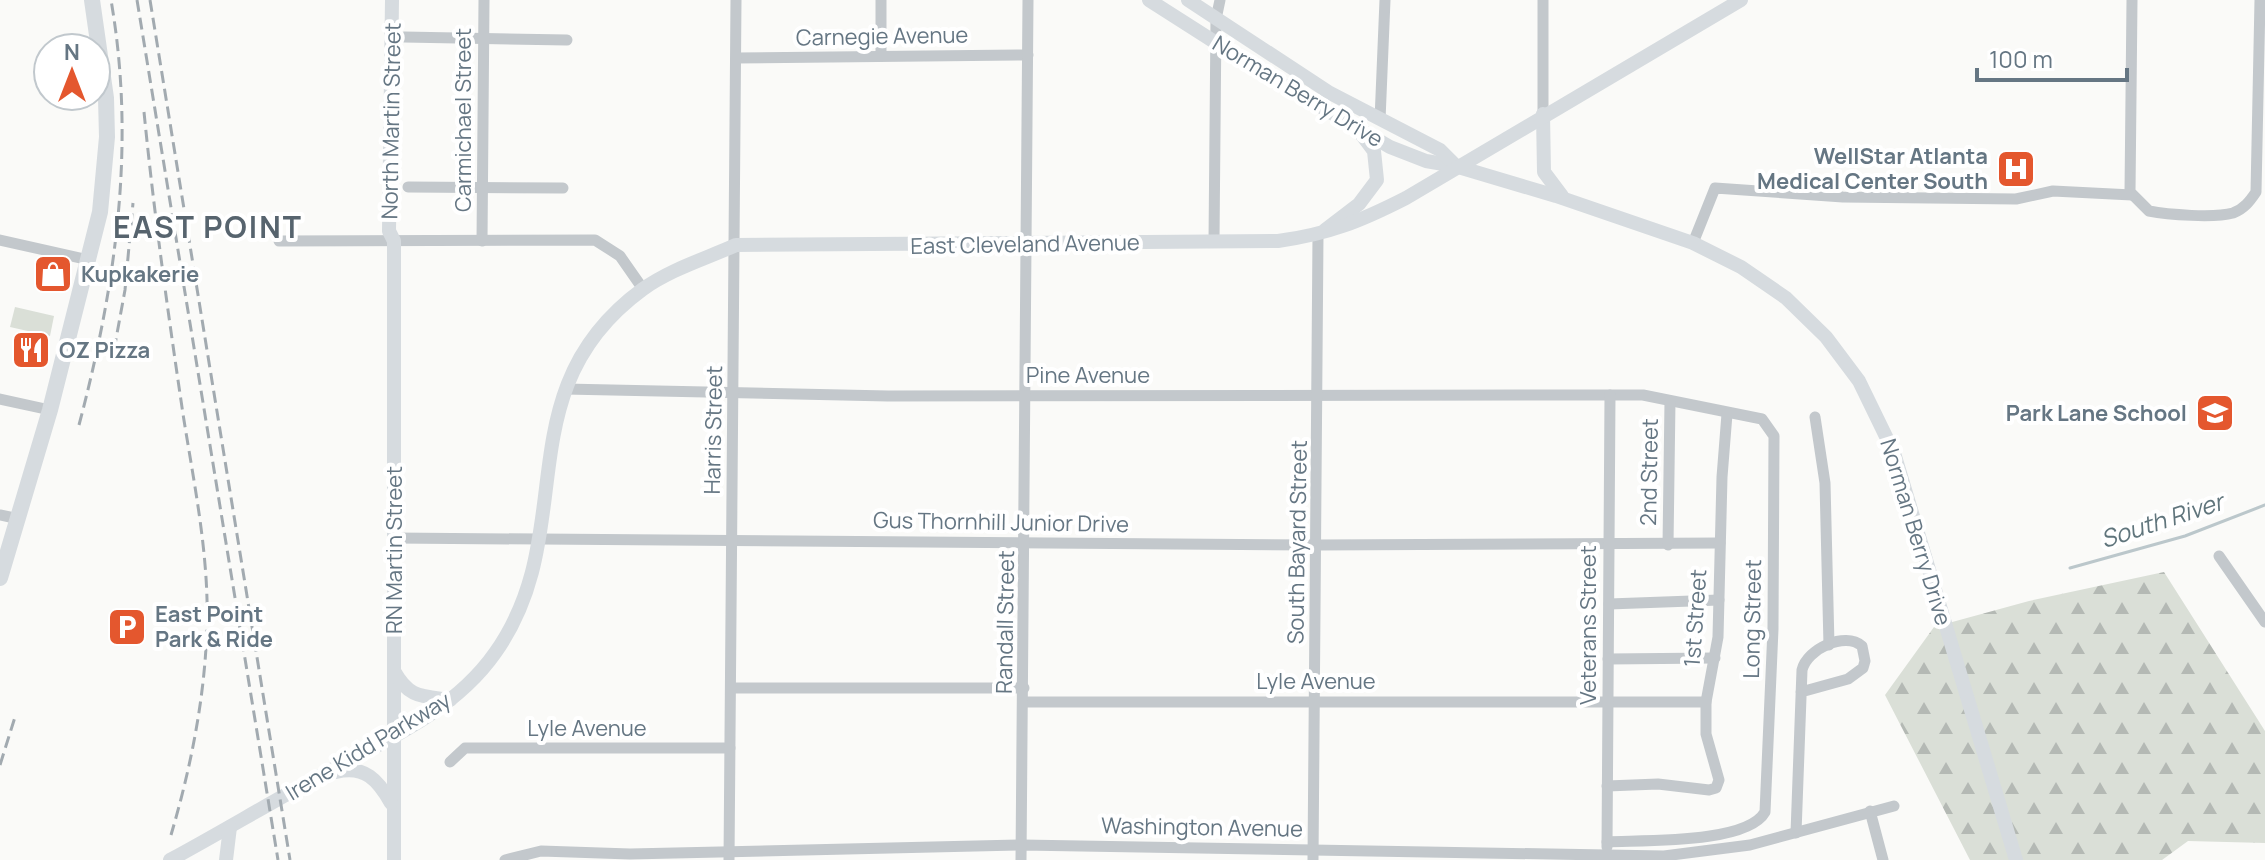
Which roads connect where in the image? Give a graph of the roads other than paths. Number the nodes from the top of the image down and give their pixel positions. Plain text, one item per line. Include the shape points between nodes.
1 (92, 0) edge
2 (392, 0) edge
3 (484, 0) edge
4 (736, 0) edge
5 (881, 0) edge
6 (1028, 0) edge
7 (1149, 0) edge
8 (1188, 0) edge
9 (1220, 0) edge
10 (1385, 0) edge
11 (1543, 0) edge
12 (1741, 0) edge
13 (2132, 0) edge
14 (2260, 0) edge
15 (1216, 19) junction
16 (404, 37) dead end
17 (483, 38) junction
18 (567, 40) dead end
19 (1218, 43) junction
20 (1028, 55) junction
21 (881, 56) junction
22 (736, 58) junction
23 (1543, 114) junction
24 (1380, 120) junction
25 (1355, 128) junction
26 (1455, 166) junction
27 (408, 187) dead end
28 (482, 188) junction
29 (563, 188) dead end
30 (2132, 195) junction
31 (1565, 199) junction
32 (1318, 235) junction
33 (0, 240) edge
34 (279, 241) dead end
35 (394, 241) junction
36 (482, 241) junction
37 (1214, 241) junction
38 (1693, 243) junction
39 (736, 245) junction
40 (1028, 245) junction
41 (89, 260) junction
42 (643, 289) junction
43 (565, 389) junction
44 (1318, 393) junction
45 (733, 394) junction
46 (1027, 395) junction
47 (1610, 395) junction
48 (0, 399) edge
49 (1670, 401) junction
50 (50, 410) junction
51 (1727, 414) junction
52 (1815, 417) dead end
53 (0, 515) edge
54 (19, 519) junction
55 (541, 537) junction
56 (394, 538) junction
57 (731, 539) junction
58 (1026, 542) junction
59 (1720, 543) junction
60 (1317, 545) junction
61 (1609, 545) junction
62 (1668, 545) junction
63 (2219, 556) dead end
64 (0, 578) edge
65 (1719, 600) junction
66 (1609, 604) junction
67 (2265, 622) edge
68 (1829, 645) junction
69 (1715, 658) junction
70 (1608, 659) junction
71 (393, 669) junction
72 (731, 688) junction
73 (1024, 688) junction
74 (1801, 692) junction
75 (450, 700) junction
76 (1316, 700) junction
77 (1608, 701) junction
78 (1023, 702) junction
79 (1706, 702) junction
80 (393, 736) junction
81 (730, 748) junction
82 (450, 762) dead end
83 (312, 780) junction
84 (1607, 786) junction
85 (393, 806) junction
86 (1894, 806) dead end
87 (1870, 811) junction
88 (230, 827) junction
89 (1796, 833) junction
90 (206, 840) junction
91 (1607, 842) junction
92 (1022, 845) junction
93 (1313, 854) edge
94 (729, 856) edge
95 (1606, 858) edge
96 (170, 860) edge
97 (218, 860) edge
98 (226, 860) edge
99 (394, 860) edge
100 (505, 860) edge
101 (1021, 860) edge
102 (1883, 860) edge
103 (2016, 860) edge

1 - 41 main road via 107,137
2 - 35 main road, North Martin Street via 389,231
3 - 17 street, Carmichael Street
4 - 22 street, Harris Street
5 - 21 street
6 - 20 street, Randall Street
7 - 19 main road, Norman Berry Drive
8 - 15 main road, Norman Berry Drive
9 - 15 street
10 - 24 street
11 - 23 street
12 - 23 main road, East Cleveland Avenue
13 - 30 street
14 - 30 street via 2257,182 2247,206 2232,213 2159,213 2138,204
15 - 19 street
15 - 24 main road, Norman Berry Drive
16 - 17 street
17 - 18 street
17 - 28 street, Carmichael Street
19 - 25 main road, Norman Berry Drive
19 - 37 street
20 - 21 street, Carnegie Avenue
20 - 40 street, Randall Street
21 - 22 street, Carnegie Avenue
22 - 39 street, Harris Street
23 - 26 main road, East Cleveland Avenue
23 - 31 main road via 1544,172
24 - 26 main road, Norman Berry Drive via 1440,150
25 - 26 main road, Norman Berry Drive via 1426,161
25 - 32 main road via 1374,151 1377,180 1359,204
26 - 31 main road, Norman Berry Drive
26 - 32 main road, East Cleveland Avenue via 1356,224
27 - 28 street
28 - 29 street
28 - 36 street, Carmichael Street
30 - 38 street via 2053,191 2016,199 1843,197 1715,188
31 - 38 main road, Norman Berry Drive
32 - 37 main road, East Cleveland Avenue
32 - 44 street, South Bayard Street
33 - 41 street
34 - 35 street
35 - 36 street
35 - 56 main road, RN Martin Street
36 - 42 street via 595,240 620,256
37 - 40 main road, East Cleveland Avenue
38 - 103 main road, Norman Berry Drive via 1786,298 1826,337 1880,419
39 - 40 main road, East Cleveland Avenue
39 - 42 main road, East Cleveland Avenue
39 - 45 street, Harris Street
40 - 46 street, Randall Street
41 - 50 main road
42 - 43 main road, Irene Kidd Parkway via 581,352
43 - 45 street, Pine Avenue
43 - 55 main road, Irene Kidd Parkway via 550,444
44 - 46 street, Pine Avenue
44 - 47 street, Pine Avenue
44 - 60 street, South Bayard Street
45 - 46 street, Pine Avenue
45 - 57 street, Harris Street
46 - 58 street, Randall Street
47 - 49 street, Long Street
47 - 61 street, Veterans Street
48 - 50 street
49 - 51 street, Long Street
49 - 62 street, 2nd Street
50 - 54 main road
51 - 59 street, 1st Street
51 - 91 street, Long Street via 1762,419 1774,436 1765,812 1753,825 1711,836
52 - 68 street via 1825,483
53 - 54 street
54 - 64 main road
55 - 56 street, Gus Thornhill Junior Drive
55 - 57 street, Gus Thornhill Junior Drive
55 - 75 main road, Irene Kidd Parkway via 512,627 475,678
56 - 71 main road, RN Martin Street
57 - 58 street, Gus Thornhill Junior Drive
57 - 72 street, Harris Street
58 - 60 street, Gus Thornhill Junior Drive
58 - 73 street, Randall Street
59 - 62 street, Gus Thornhill Junior Drive
59 - 65 street, 1st Street
60 - 61 street, Gus Thornhill Junior Drive
60 - 76 street, South Bayard Street
61 - 62 street, Gus Thornhill Junior Drive
61 - 66 street, Veterans Street
63 - 67 street
65 - 66 street
65 - 69 street, 1st Street
66 - 70 street, Veterans Street
68 - 74 street via 1806,659
68 - 74 street via 1845,639 1858,642 1866,655 1863,668 1848,679
69 - 70 street
69 - 79 street, 1st Street
70 - 77 street, Veterans Street
71 - 75 main road via 404,689
71 - 80 main road, RN Martin Street
72 - 73 street
72 - 81 street, Harris Street
73 - 78 street, Randall Street
74 - 89 street
75 - 80 main road, Irene Kidd Parkway
76 - 77 street, Lyle Avenue
76 - 78 street, Lyle Avenue
76 - 93 street, South Bayard Street
77 - 79 street, Lyle Avenue
77 - 84 street, Veterans Street
78 - 92 street, Randall Street
79 - 84 street, 1st Street via 1716,788
80 - 83 main road, Irene Kidd Parkway
80 - 85 main road, RN Martin Street
81 - 82 street, Lyle Avenue via 465,748
81 - 94 street, Harris Street
83 - 85 main road via 349,769 363,771 380,783
83 - 88 main road, Irene Kidd Parkway
84 - 91 street, Veterans Street
85 - 99 main road, RN Martin Street
86 - 87 street, Washington Avenue
87 - 89 street, Washington Avenue
87 - 102 street
88 - 90 main road, Irene Kidd Parkway
88 - 98 main road
89 - 95 street, Washington Avenue via 1705,853
90 - 96 main road, Irene Kidd Parkway
90 - 97 main road
91 - 95 street, Veterans Street
92 - 93 street, Washington Avenue
92 - 94 street, Washington Avenue
92 - 101 street, Randall Street
93 - 95 street, Washington Avenue
94 - 100 street, Washington Avenue via 541,851

